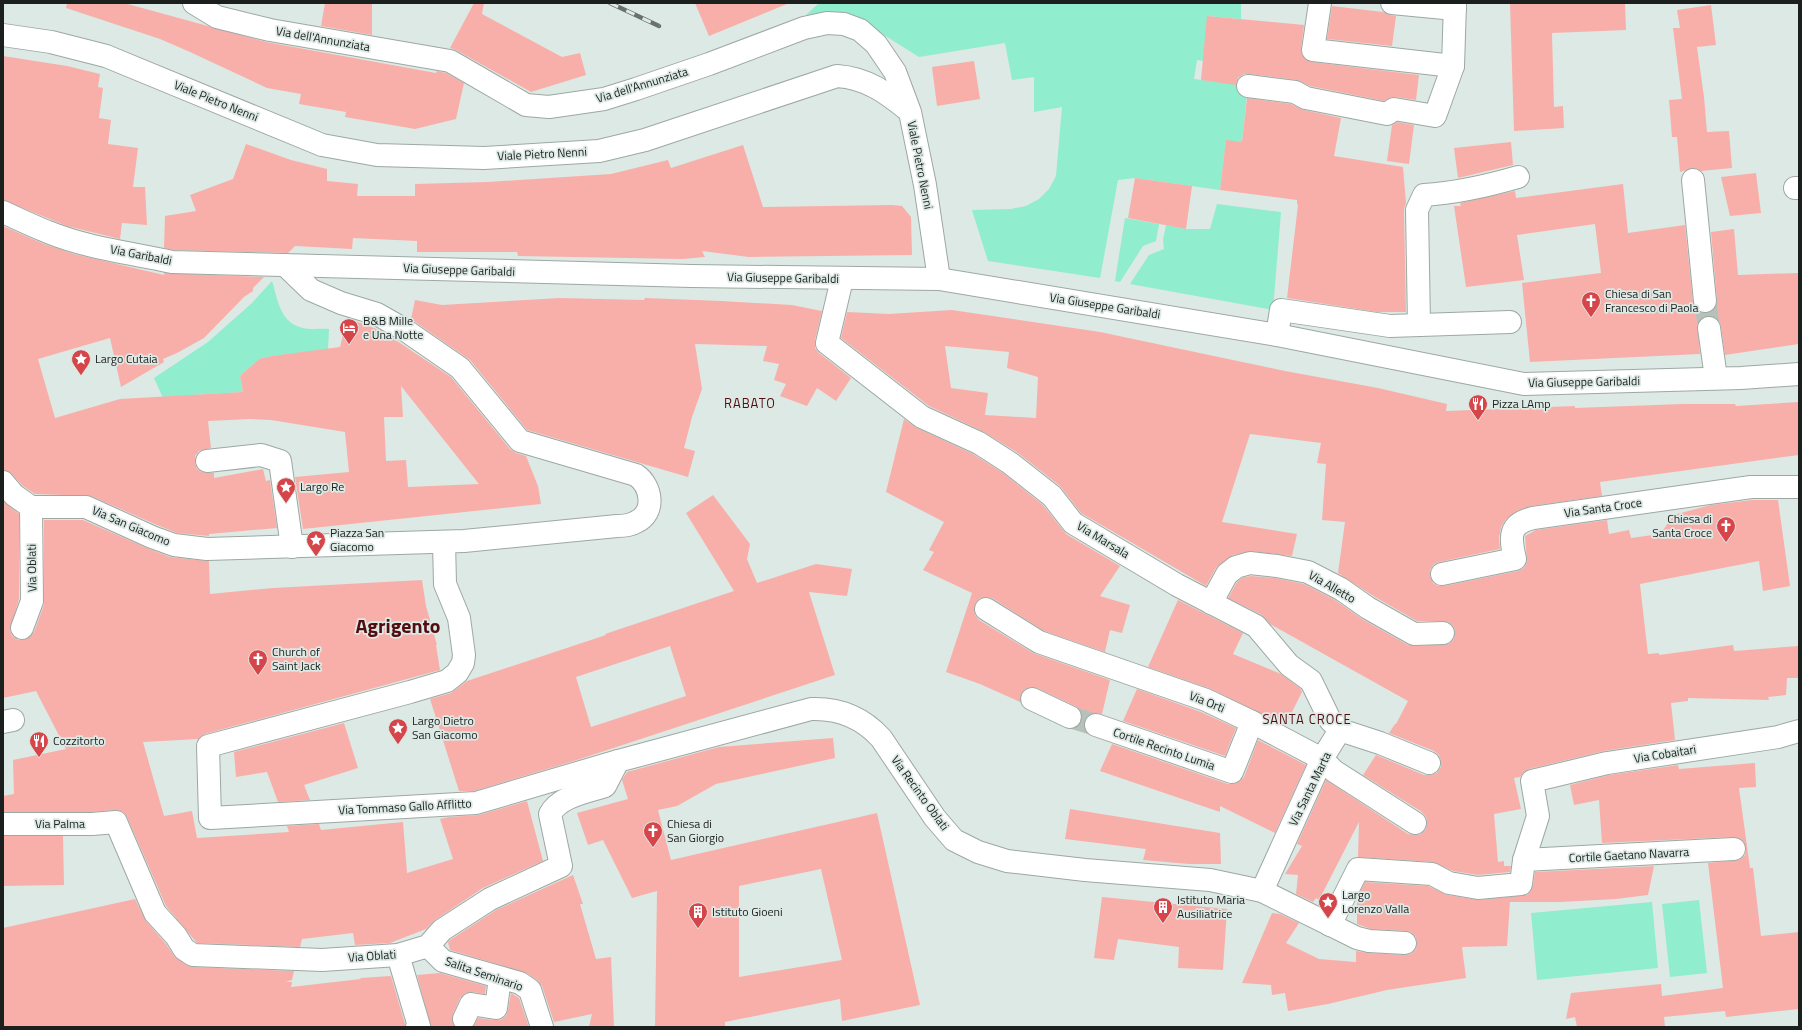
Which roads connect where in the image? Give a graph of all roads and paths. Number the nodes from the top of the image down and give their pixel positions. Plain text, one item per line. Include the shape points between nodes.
1 (194, 3) edge
2 (1320, 3) edge
3 (1392, 3) edge
4 (1455, 6) edge
5 (3, 35) edge
6 (1453, 66) junction
7 (1248, 86) dead end
8 (910, 112) junction
9 (1518, 177) dead end
10 (1693, 180) dead end
11 (3, 212) edge
12 (285, 265) junction
13 (842, 279) junction
14 (939, 279) junction
15 (1705, 301) tunnel mouth
16 (1510, 322) dead end
17 (1419, 325) junction
18 (1709, 328) tunnel mouth
19 (1277, 335) junction
20 (1799, 374) edge
21 (1716, 378) junction
22 (207, 461) dead end
23 (3, 482) edge
24 (1799, 487) edge
25 (30, 507) junction
26 (444, 542) junction
27 (292, 547) junction
28 (1442, 574) dead end
29 (1211, 603) junction
30 (986, 609) dead end
31 (22, 628) dead end
32 (1442, 633) dead end
33 (1032, 699) dead end
34 (1070, 716) tunnel mouth
35 (1252, 722) junction
36 (1096, 725) tunnel mouth
37 (1340, 730) junction
38 (1799, 731) edge
39 (1322, 759) junction
40 (618, 762) junction
41 (1429, 763) dead end
42 (116, 822) joint
43 (1415, 823) dead end
44 (3, 824) edge
45 (1734, 849) dead end
46 (1524, 860) junction
47 (1262, 891) junction
48 (1330, 925) junction
49 (1405, 943) dead end
50 (428, 946) junction
51 (401, 965) junction
52 (500, 978) junction
53 (464, 1019) dead end
54 (416, 1027) edge
55 (542, 1027) edge

1 - 8 street, Via dell'Annunziata via 217,17 270,30 450,61 526,105 549,108 604,99 636,89 804,28 827,23 844,24 860,30 876,44 895,72
2 - 6 street via 1313,50
3 - 4 street
4 - 6 street
5 - 8 street, Viale Pietro Nenni via 51,42 106,56 322,145 377,155 484,158 599,151 645,140 837,76 852,77 884,91
6 - 7 street via 1435,116 1394,109 1387,114 1306,98 1295,92
8 - 14 street, Viale Pietro Nenni via 925,185
9 - 17 street via 1448,194 1424,195 1416,210
10 - 15 street
11 - 12 street, Via Garibaldi via 49,233 172,262
12 - 13 street, Via Giuseppe Garibaldi
12 - 26 street via 311,290 377,314 460,368 520,441 636,475 646,483 650,498 646,513 641,519 629,525 575,532
13 - 14 street, Via Giuseppe Garibaldi
13 - 29 street, Via Marsala via 826,343 922,417 979,443 1010,463 1052,496 1073,523
14 - 19 street, Via Giuseppe Garibaldi
16 - 17 street
17 - 19 street via 1390,326 1281,310
18 - 21 street
19 - 21 street, Via Giuseppe Garibaldi via 1524,384
20 - 21 street, Via Giuseppe Garibaldi
22 - 27 street via 261,455 280,461
23 - 25 street via 14,495
24 - 28 street, Via Santa Croce via 1751,487 1524,520 1512,532 1514,559
25 - 27 street, Via San Giacomo via 86,507 174,545 207,549
25 - 31 street, Via Oblati via 32,600
26 - 27 street
26 - 40 street, Via Tommaso Gallo Afflitto via 445,584 459,618 464,655 457,673 447,681 410,692 208,746 210,818 476,804
29 - 32 street, Via Alletto via 1227,574 1236,567 1250,563 1277,566 1308,572 1414,634
29 - 37 street, Via Marsala via 1256,626 1289,665 1311,681 1330,720
30 - 35 street, Via Orti via 1039,642 1206,700
33 - 34 street
35 - 36 street, Cortile Recinto Lumia via 1232,772
35 - 39 street, Via Orti
37 - 39 street, Via Santa Marta
37 - 41 street
38 - 46 street, Via Cobaitari via 1778,737 1607,763 1532,781 1538,816
39 - 43 street, Via Orti via 1334,771
39 - 47 street, Via Santa Marta
40 - 47 street, Via Recinto Oblati via 811,708 827,708 854,716 873,729 935,818 954,840 978,852 1007,861 1210,880
40 - 50 street via 605,786 561,802 553,808 550,814 561,866 490,899 442,930
42 - 44 street, Via Palma
42 - 51 street, Via Oblati via 155,914 176,936 184,949 193,955
45 - 46 street, Cortile Gaetano Navarra
46 - 48 street via 1521,884 1478,888 1449,883 1432,874 1358,869
47 - 48 street, Via Recinto Oblati
48 - 49 street via 1369,941
50 - 51 street, Via Oblati
50 - 52 street, Salita Seminario via 442,962
51 - 54 street via 419,1026
52 - 53 street via 496,1008 471,1004
52 - 55 street, Salita Seminario via 520,983 530,990

